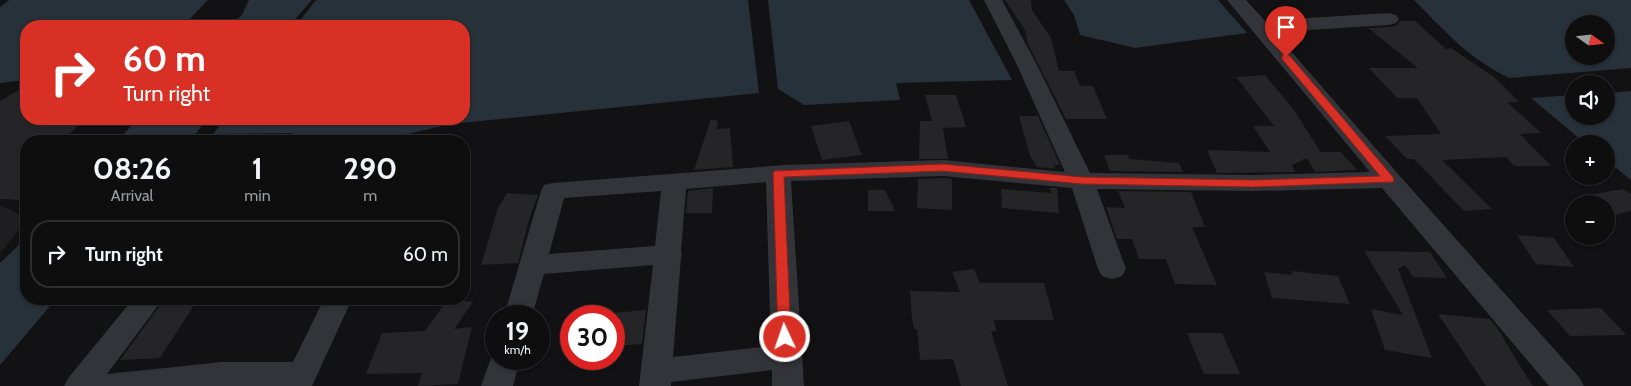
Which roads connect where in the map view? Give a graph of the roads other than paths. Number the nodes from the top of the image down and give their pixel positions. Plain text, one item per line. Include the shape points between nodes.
1 (993, 0) edge
2 (1236, 0) edge
3 (1389, 19) dead end
4 (1262, 30) junction
5 (778, 174) junction
6 (1082, 180) junction
7 (1389, 180) junction
8 (674, 182) junction
9 (668, 254) junction
10 (534, 265) junction
11 (1112, 269) dead end
12 (144, 305) edge
13 (335, 305) edge
14 (521, 305) edge
15 (785, 356) junction
16 (502, 370) edge
17 (656, 379) edge
18 (298, 380) edge
19 (80, 386) edge
20 (110, 386) edge
21 (497, 386) edge
22 (788, 386) edge
23 (1568, 386) edge

1 - 6 street via 1028,65
2 - 4 street
3 - 4 street
4 - 7 street
5 - 6 street via 943,168
5 - 8 street
5 - 15 street
6 - 7 street via 1254,183
6 - 11 street
7 - 23 street
8 - 9 street
8 - 10 street via 553,191
9 - 10 street
9 - 17 street
10 - 14 street
12 - 19 street
13 - 18 street
15 - 17 street
15 - 22 street
16 - 21 street
18 - 20 street via 222,375

